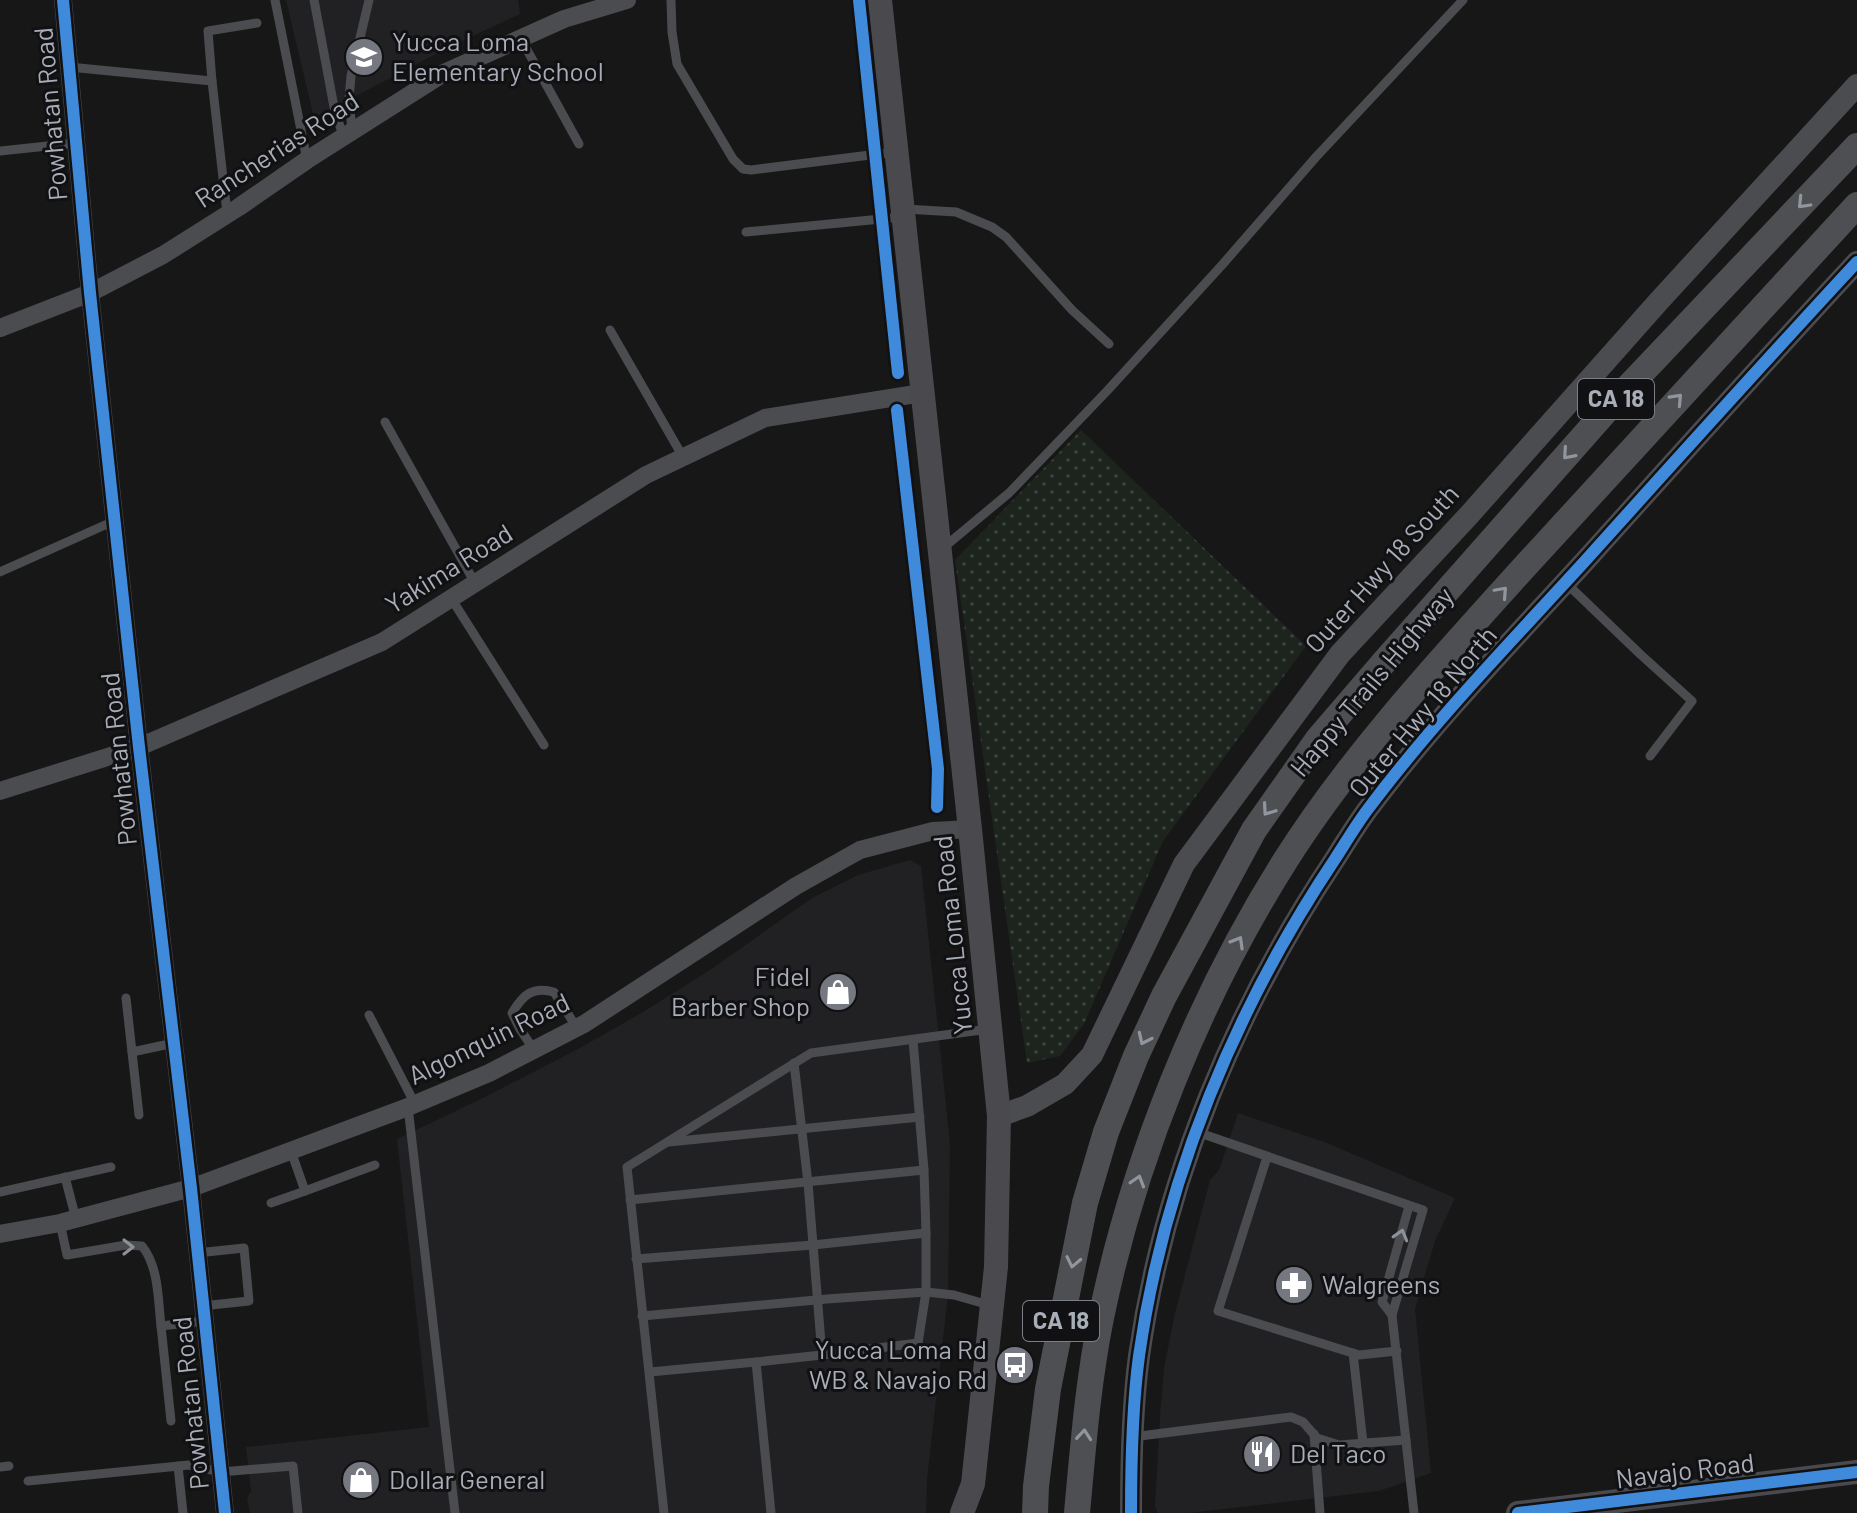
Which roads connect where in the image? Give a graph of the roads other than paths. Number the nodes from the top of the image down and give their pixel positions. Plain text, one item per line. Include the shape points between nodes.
1 (63, 0) edge
2 (275, 0) edge
3 (314, 0) edge
4 (369, 0) edge
5 (627, 0) edge
6 (671, 0) edge
7 (880, 0) edge
8 (1463, 0) edge
9 (257, 23) dead end
10 (521, 39) junction
11 (69, 67) junction
12 (212, 81) junction
13 (1857, 85) edge
14 (348, 133) junction
15 (76, 143) junction
16 (579, 144) dead end
17 (1857, 146) edge
18 (0, 151) edge
19 (896, 151) junction
20 (307, 160) junction
21 (1857, 205) edge
22 (227, 213) junction
23 (902, 213) junction
24 (746, 232) dead end
25 (1857, 262) edge
26 (90, 293) junction
27 (0, 328) edge
28 (610, 330) dead end
29 (1109, 344) dead end
30 (922, 393) junction
31 (385, 422) dead end
32 (683, 457) junction
33 (115, 523) junction
34 (939, 551) junction
35 (0, 572) edge
36 (1565, 582) junction
37 (475, 583) junction
38 (451, 598) junction
39 (544, 745) dead end
40 (139, 747) junction
41 (1650, 756) dead end
42 (0, 791) edge
43 (970, 829) junction
44 (126, 998) dead end
45 (369, 1015) dead end
46 (577, 1028) junction
47 (990, 1029) junction
48 (913, 1040) junction
49 (174, 1043) junction
50 (534, 1050) junction
51 (132, 1052) junction
52 (794, 1063) junction
53 (411, 1106) junction
54 (139, 1115) dead end
55 (999, 1116) junction
56 (920, 1117) junction
57 (802, 1130) junction
58 (1197, 1132) junction
59 (666, 1142) junction
60 (291, 1151) junction
61 (1267, 1157) junction
62 (375, 1165) dead end
63 (111, 1167) dead end
64 (924, 1170) junction
65 (65, 1177) junction
66 (808, 1183) junction
67 (191, 1188) junction
68 (305, 1191) junction
69 (0, 1192) edge
70 (630, 1200) junction
71 (271, 1203) dead end
72 (68, 1221) junction
73 (926, 1233) junction
74 (0, 1234) edge
75 (813, 1245) junction
76 (197, 1253) junction
77 (636, 1259) junction
78 (926, 1292) junction
79 (818, 1300) junction
80 (992, 1306) junction
81 (203, 1313) junction
82 (642, 1316) junction
83 (161, 1326) junction
84 (1397, 1351) junction
85 (1353, 1353) junction
86 (822, 1355) junction
87 (756, 1362) junction
88 (650, 1372) junction
89 (171, 1421) dead end
90 (1314, 1434) junction
91 (1132, 1437) junction
92 (1406, 1440) junction
93 (1363, 1443) junction
94 (178, 1466) junction
95 (221, 1472) junction
96 (1857, 1472) edge
97 (28, 1481) dead end
98 (973, 1484) junction
99 (183, 1513) edge
100 (225, 1513) edge
101 (298, 1513) edge
102 (455, 1513) edge
103 (664, 1513) edge
104 (771, 1513) edge
105 (962, 1513) edge
106 (980, 1513) edge
107 (1035, 1513) edge
108 (1077, 1513) edge
109 (1131, 1513) edge
110 (1320, 1513) edge
111 (1414, 1513) edge
112 (1518, 1513) edge

1 - 11 street, Powhatan Road
2 - 20 lane
3 - 14 lane via 334,107
4 - 14 lane via 351,76
5 - 10 street, Rancherias Road
6 - 19 lane via 677,64 743,169
7 - 19 main road, Yucca Loma Road
8 - 34 lane via 1085,414 1009,493
9 - 12 lane via 208,31
10 - 14 street, Rancherias Road via 444,73
10 - 16 lane
11 - 12 lane
11 - 15 street, Powhatan Road
12 - 22 lane
13 - 55 street, Outer Hwy 18 South via 1340,654 1184,864 1092,1055 1065,1084
14 - 20 street, Rancherias Road
15 - 18 lane
15 - 26 street, Powhatan Road
17 -> 107 main road, Happy Trails Highway / CA 18 via 1613,403 1385,661 1318,739 1254,830 1164,996 1106,1132 1085,1203 1048,1389
19 - 23 main road, Yucca Loma Road
20 - 22 street, Rancherias Road
108 -> 21 main road, Happy Trails Highway / CA 18 via 1101,1319 1147,1151 1221,975 1284,862 1339,783 1472,625
22 - 26 street, Rancherias Road
23 - 24 lane
23 - 29 lane via 956,212 992,227
23 - 30 main road, Yucca Loma Road
25 - 36 street, Outer Hwy 18 North
26 - 27 street, Rancherias Road
26 - 33 street, Powhatan Road
28 - 32 lane
30 - 32 street, Yakima Road via 765,418
30 - 34 main road, Yucca Loma Road
31 - 37 lane
32 - 37 street, Yakima Road
33 - 35 lane
33 - 40 street, Powhatan Road
34 - 43 main road, Yucca Loma Road
36 - 41 lane via 1692,701
36 - 58 street, Outer Hwy 18 North via 1367,810 1269,969
37 - 38 street, Yakima Road
38 - 39 lane
38 - 40 street, Yakima Road via 382,642
40 - 42 street, Yakima Road
40 - 49 street, Powhatan Road
43 - 46 street, Algonquin Road via 933,831 860,850
43 - 47 main road, Yucca Loma Road
44 - 51 lane
45 - 53 lane
46 - 50 street, Algonquin Road
46 - 50 lane via 554,992 535,990 521,998 512,1013
47 - 48 lane
47 - 55 main road, Yucca Loma Road
48 - 52 lane via 811,1053
48 - 56 lane
49 - 51 lane
49 - 67 street, Powhatan Road
50 - 53 street, Algonquin Road
51 - 54 lane
52 - 57 lane
52 - 59 lane
53 - 60 street, Algonquin Road
53 - 102 lane
55 - 80 main road, Yucca Loma Road
56 - 57 lane
56 - 64 lane
57 - 59 lane
57 - 66 lane
58 - 61 lane
58 - 91 street, Outer Hwy 18 North via 1168,1216 1155,1275
59 - 70 lane via 627,1167
60 - 67 street, Algonquin Road
60 - 68 lane
61 - 84 lane via 1423,1210 1392,1315
61 - 85 lane via 1218,1311
62 - 68 lane
63 - 65 lane
64 - 66 lane
64 - 73 lane
65 - 69 lane
65 - 72 lane
66 - 70 lane
66 - 75 lane
67 - 72 street, Algonquin Road
67 - 76 street, Powhatan Road
68 - 71 lane
70 - 77 lane
72 - 74 street, Algonquin Road
72 -> 83 lane via 67,1255 142,1246 150,1256
73 - 75 lane
73 - 78 lane
75 - 77 lane
75 - 79 lane
76 - 81 street, Powhatan Road
76 - 81 lane via 244,1248 249,1301
77 - 82 lane
78 - 79 lane
78 - 80 lane
78 - 86 lane via 918,1343
79 - 82 lane
79 - 86 lane
80 - 98 main road, Yucca Loma Road
81 - 83 lane
81 - 95 street, Powhatan Road
82 - 88 lane
83 - 89 lane
84 - 85 lane
84 - 92 lane
85 - 93 lane
86 - 87 lane
87 - 88 lane
87 - 104 lane
88 - 103 lane
90 - 91 lane via 1291,1417
90 - 93 lane via 1339,1445
90 - 110 lane
91 - 109 street, Outer Hwy 18 North
92 - 93 lane
92 - 111 lane
94 - 95 lane
94 - 97 lane
94 - 99 lane
95 - 100 street, Powhatan Road
95 - 101 lane via 293,1466
96 - 112 main road, Navajo Road
98 - 105 main road
98 - 106 main road

